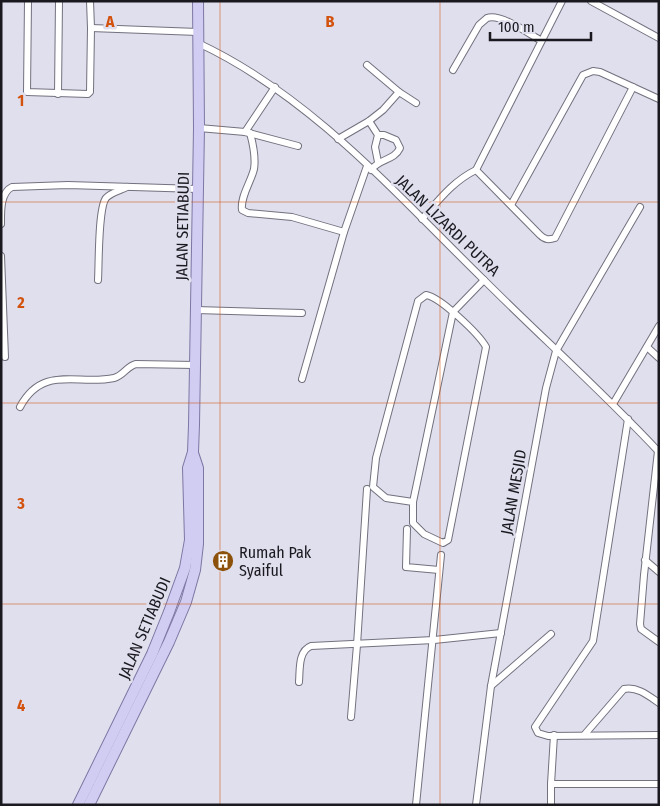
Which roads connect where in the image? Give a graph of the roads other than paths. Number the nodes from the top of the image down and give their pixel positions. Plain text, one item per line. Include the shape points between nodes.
1 (28, 1) edge
2 (59, 1) edge
3 (90, 1) edge
4 (198, 1) edge
5 (562, 1) edge
6 (591, 1) edge
7 (610, 1) edge
8 (604, 8) junction
9 (91, 28) junction
10 (659, 28) edge
11 (198, 32) junction
12 (656, 36) edge
13 (540, 40) junction
14 (198, 43) junction
15 (367, 65) dead end
16 (453, 70) dead end
17 (274, 87) junction
18 (633, 87) junction
19 (399, 92) junction
20 (58, 94) junction
21 (659, 99) edge
22 (416, 102) dead end
23 (369, 121) junction
24 (199, 128) junction
25 (248, 133) junction
26 (378, 135) junction
27 (338, 139) junction
28 (298, 146) dead end
29 (378, 162) junction
30 (369, 168) junction
31 (476, 170) junction
32 (128, 186) junction
33 (198, 189) junction
34 (511, 205) junction
35 (640, 207) dead end
36 (422, 219) junction
37 (1, 224) edge
38 (344, 232) junction
39 (1, 256) edge
40 (98, 280) dead end
41 (484, 280) junction
42 (196, 310) junction
43 (302, 312) dead end
44 (453, 312) junction
45 (659, 326) edge
46 (647, 348) junction
47 (556, 351) junction
48 (5, 356) dead end
49 (659, 358) edge
50 (195, 365) junction
51 (302, 379) dead end
52 (613, 404) junction
53 (20, 407) dead end
54 (628, 419) junction
55 (658, 451) edge
56 (193, 452) junction
57 (367, 489) dead end
58 (413, 502) junction
59 (407, 529) dead end
60 (441, 555) dead end
61 (646, 560) junction
62 (439, 570) junction
63 (659, 572) edge
64 (501, 633) junction
65 (551, 634) dead end
66 (434, 640) junction
67 (659, 642) edge
68 (357, 645) junction
69 (299, 682) dead end
70 (490, 686) junction
71 (659, 703) edge
72 (351, 717) dead end
73 (585, 734) junction
74 (659, 734) edge
75 (554, 735) junction
76 (552, 784) junction
77 (659, 784) edge
78 (78, 805) edge
79 (89, 805) edge
80 (416, 805) edge
81 (476, 805) edge
82 (551, 805) edge

1 - 20 street via 26,91
2 - 20 street
3 - 9 street
4 - 11 main road, JALAN SETIABUDI
5 - 13 street
6 - 8 street
7 - 8 street
8 - 12 street
9 - 11 street
9 - 20 street via 90,94
10 - 12 street
11 - 14 main road, JALAN SETIABUDI
13 - 16 street via 490,16 479,26
13 - 31 street
14 - 17 street, JALAN LIZARDI PUTRA
14 - 24 main road, JALAN SETIABUDI
15 - 19 street
17 - 25 street
17 - 27 street, JALAN LIZARDI PUTRA
18 - 21 street
18 - 34 street via 600,72 582,75
18 - 34 street via 555,238 544,239
19 - 22 street
19 - 23 street
23 - 26 street
23 - 27 street
24 - 25 street
24 - 33 main road, JALAN SETIABUDI
25 - 28 street
25 - 38 street via 255,162 241,204 242,210 292,217
26 - 29 street via 374,147
26 - 29 street via 396,140 400,146 395,155
27 - 30 street, JALAN LIZARDI PUTRA
29 - 30 street
30 - 36 street, JALAN LIZARDI PUTRA
30 - 38 street
31 - 34 street
31 - 36 street via 444,193
32 - 33 street
32 - 37 street via 12,187 3,198
32 - 40 street via 104,202
33 - 42 main road, JALAN SETIABUDI
35 - 47 street, JALAN MESJID
36 - 41 street, JALAN LIZARDI PUTRA
38 - 51 street
39 - 48 street
41 - 44 street
41 - 47 street, JALAN LIZARDI PUTRA
42 - 43 street
42 - 50 main road, JALAN SETIABUDI
44 - 58 street
44 - 58 street via 430,296 418,301 376,458 373,487 386,498
44 - 58 street via 486,347 447,542 432,538 413,523
45 - 46 street
46 - 49 street
46 - 52 street
47 - 52 street, JALAN LIZARDI PUTRA
47 - 64 street, JALAN MESJID via 546,388
50 - 53 street via 132,364 116,378 52,381 38,385 26,395
50 - 56 main road, JALAN SETIABUDI
52 - 54 street, JALAN LIZARDI PUTRA
54 - 55 street, JALAN LIZARDI PUTRA
54 - 75 street via 593,641 536,724 538,733
55 - 61 street
56 - 78 main road, JALAN SETIABUDI via 188,468 190,540 185,568 143,673
56 - 79 main road, JALAN SETIABUDI via 198,468 198,544 186,602
57 - 68 street
59 - 62 street via 406,567
60 - 62 street
61 - 63 street
61 - 67 street via 640,624
62 - 66 street
64 - 66 street
64 - 70 street, JALAN MESJID
65 - 70 street
66 - 68 street
66 - 80 street
68 - 69 street via 307,648 302,654
68 - 72 street
70 - 81 street, JALAN MESJID
71 - 73 street via 640,691 624,689
73 - 74 street
73 - 75 street
75 - 76 street
76 - 77 street
76 - 82 street

